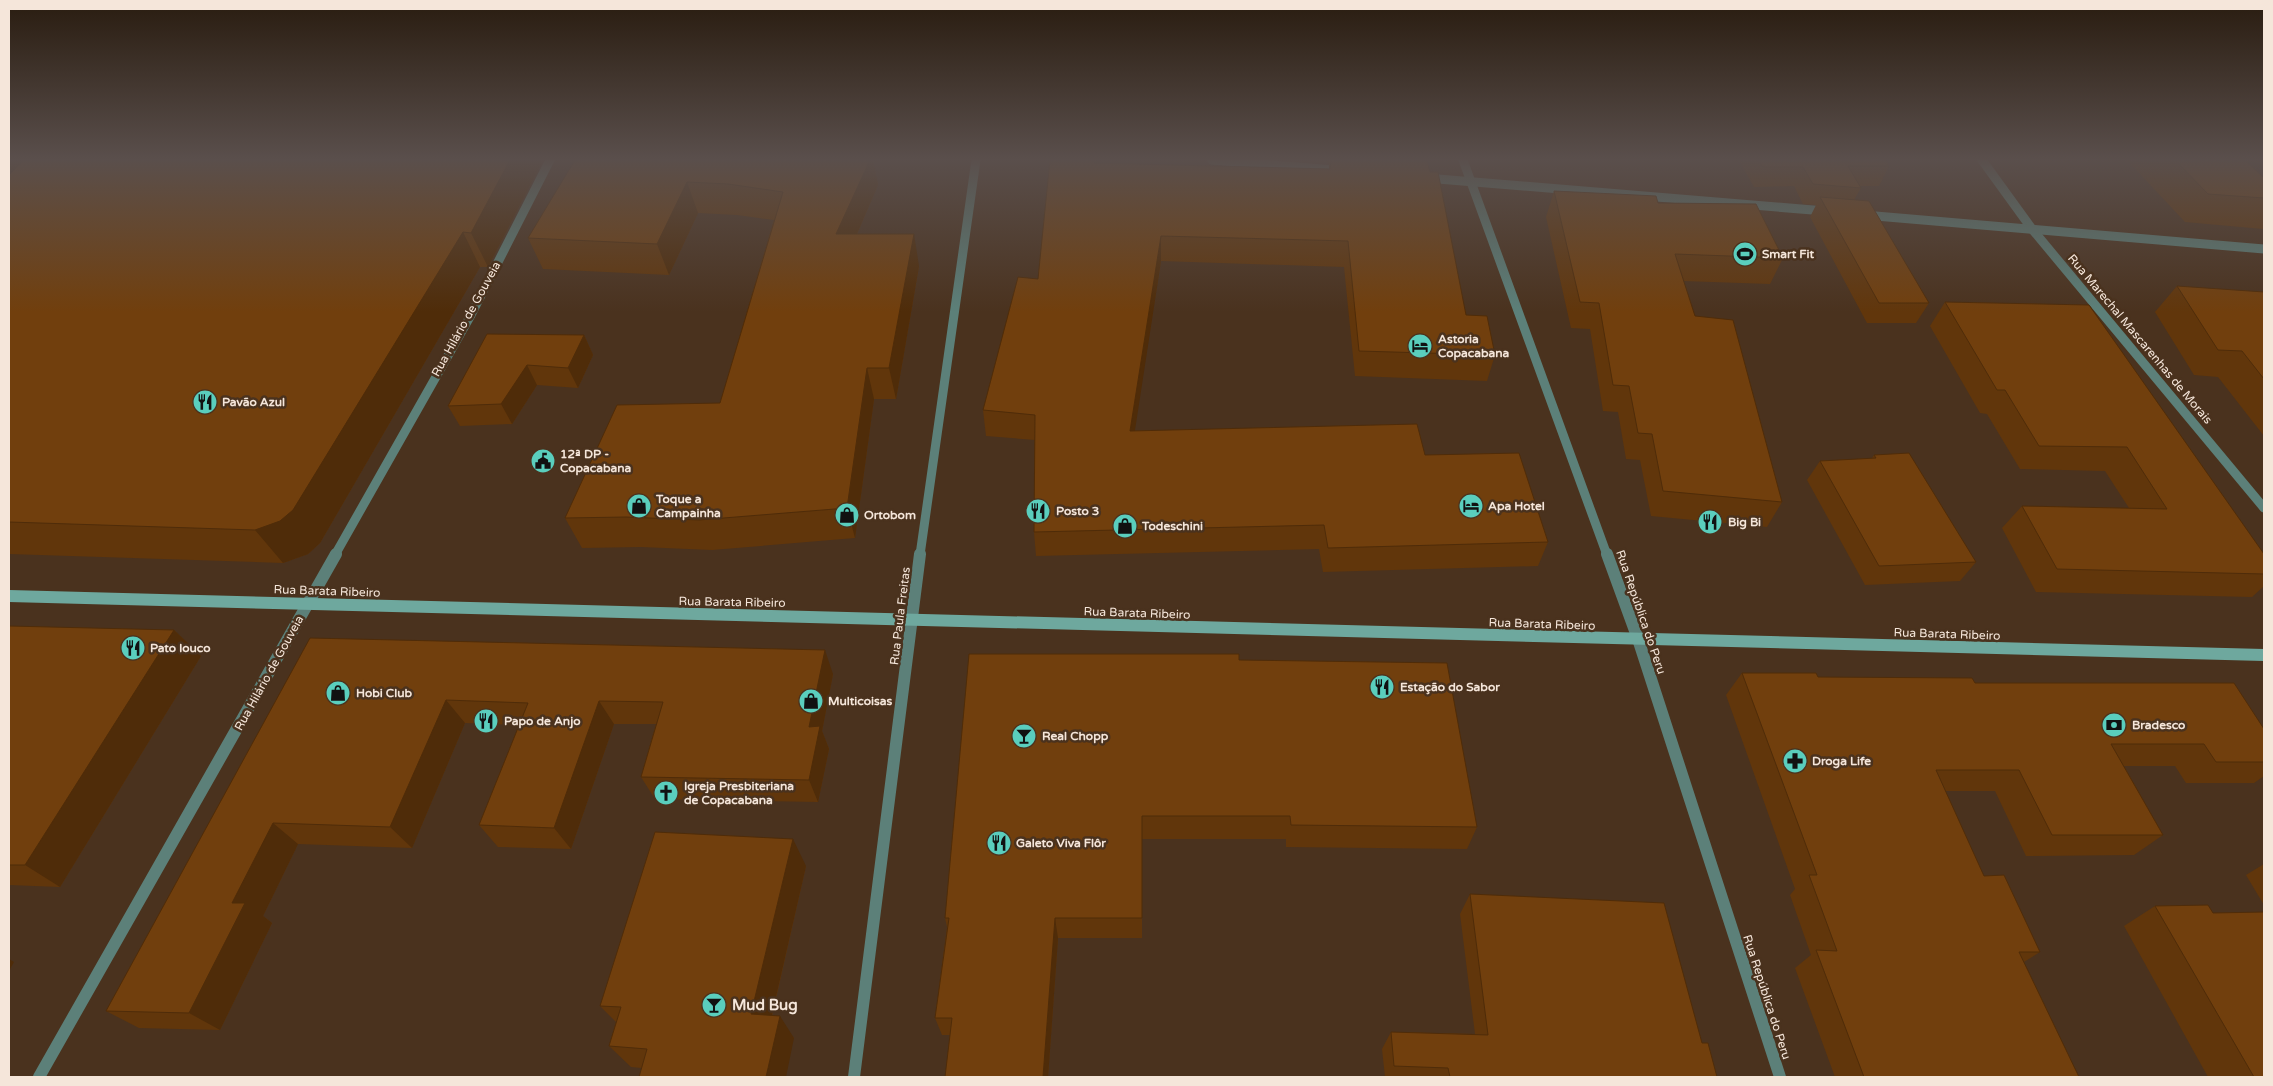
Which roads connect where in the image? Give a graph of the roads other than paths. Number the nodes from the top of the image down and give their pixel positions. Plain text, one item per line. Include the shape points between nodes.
1 (524, 211) edge
2 (969, 211) edge
3 (1481, 211) edge
4 (1821, 211) edge
5 (2019, 211) edge
6 (1837, 212) edge
7 (1856, 214) edge
8 (2032, 229) junction
9 (2264, 249) edge
10 (2264, 508) edge
11 (9, 596) edge
12 (307, 603) junction
13 (912, 619) junction
14 (1638, 639) junction
15 (2264, 655) edge
16 (39, 1077) edge
17 (854, 1077) edge
18 (1780, 1077) edge

1 - 12 street, Rua Hilário de Gouveia via 471,315
2 - 13 street, Rua Paula Freitas
3 - 14 street, Rua República do Peru
4 - 6 street
5 - 8 street, Rua Marechal Mascarenhas de Morais
7 - 8 street
8 - 9 street
8 - 10 street, Rua Marechal Mascarenhas de Morais
11 - 12 main road, Rua Barata Ribeiro
12 - 13 main road, Rua Barata Ribeiro
12 - 16 street, Rua Hilário de Gouveia
13 - 14 main road, Rua Barata Ribeiro
13 - 17 street, Rua Paula Freitas
14 - 15 main road, Rua Barata Ribeiro
14 - 18 street, Rua República do Peru

